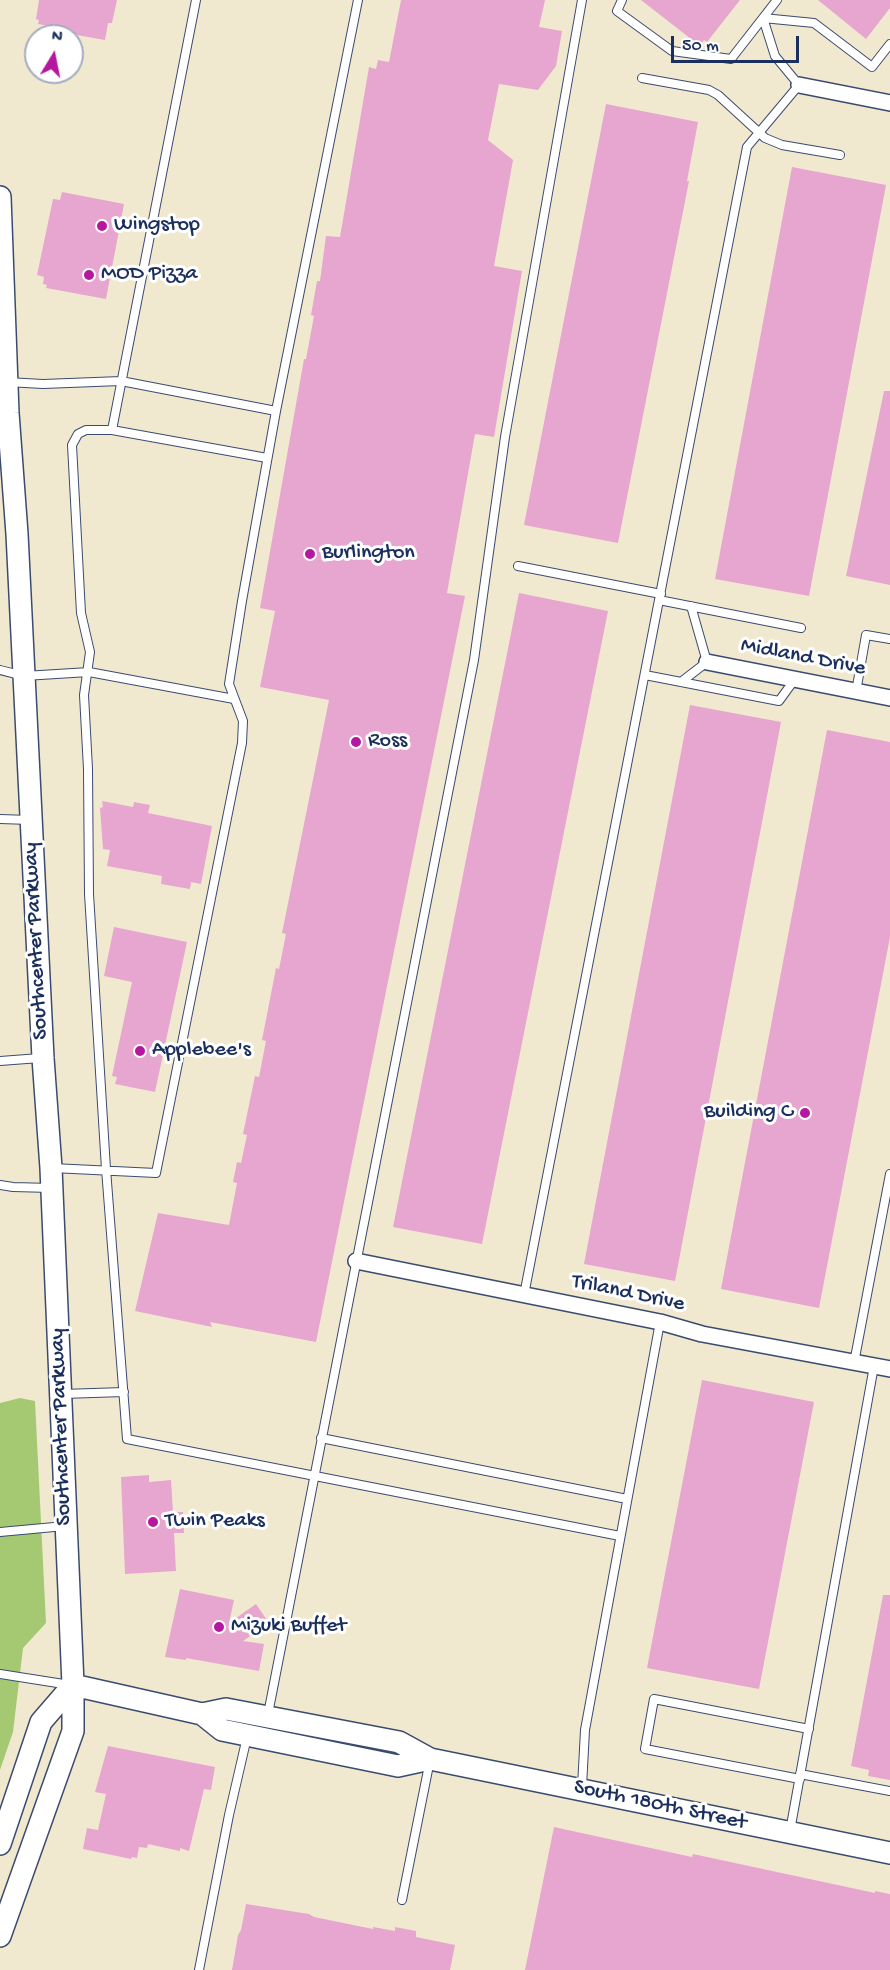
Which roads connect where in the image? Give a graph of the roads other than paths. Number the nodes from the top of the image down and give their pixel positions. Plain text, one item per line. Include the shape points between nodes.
1 (196, 0) edge
2 (357, 0) edge
3 (582, 0) edge
4 (622, 0) edge
5 (777, 0) edge
6 (763, 18) junction
7 (890, 44) edge
8 (642, 78) dead end
9 (799, 85) junction
10 (890, 103) edge
11 (760, 134) junction
12 (840, 154) dead end
13 (0, 197) edge
14 (2, 312) edge
15 (2, 380) edge
16 (121, 381) junction
17 (276, 411) junction
18 (112, 429) junction
19 (267, 458) junction
20 (518, 566) dead end
21 (660, 597) junction
22 (691, 606) junction
23 (801, 628) dead end
24 (890, 639) edge
25 (708, 662) junction
26 (0, 670) edge
27 (88, 672) junction
28 (645, 675) junction
29 (24, 676) junction
30 (795, 679) junction
31 (681, 682) junction
32 (856, 692) junction
33 (890, 698) edge
34 (234, 699) junction
35 (0, 819) edge
36 (31, 820) junction
37 (43, 1058) junction
38 (0, 1062) edge
39 (106, 1169) junction
40 (890, 1174) edge
41 (52, 1178) junction
42 (0, 1185) edge
43 (356, 1261) junction
44 (525, 1295) junction
45 (660, 1322) junction
46 (854, 1363) junction
47 (874, 1366) junction
48 (890, 1369) edge
49 (124, 1392) junction
50 (61, 1394) junction
51 (321, 1438) junction
52 (313, 1476) junction
53 (627, 1499) junction
54 (66, 1526) junction
55 (0, 1532) edge
56 (620, 1536) junction
57 (0, 1674) edge
58 (73, 1685) junction
59 (202, 1714) junction
60 (267, 1718) junction
61 (809, 1729) junction
62 (248, 1735) junction
63 (430, 1759) junction
64 (800, 1777) junction
65 (582, 1790) junction
66 (890, 1791) edge
67 (790, 1833) junction
68 (0, 1844) edge
69 (890, 1853) edge
70 (402, 1900) dead end
71 (0, 1936) edge
72 (199, 1970) edge

1 - 16 lane
2 - 17 lane
3 - 43 lane via 505,437 474,660
4 - 6 lane via 617,11 672,51 732,59
5 - 6 lane
6 - 7 lane via 814,24 872,67
6 - 9 lane via 775,56
8 - 11 lane via 709,90
9 - 10 street
9 - 11 lane
11 - 12 lane via 782,145
11 - 21 lane via 747,147
13 - 14 main road, Southcenter Parkway
14 - 15 main road, Southcenter Parkway
15 - 16 lane via 43,384
15 - 29 main road, Southcenter Parkway
16 - 17 lane
16 - 18 lane
17 - 19 lane
18 - 19 lane
18 - 27 lane via 87,430 78,434 72,445 81,613 90,652
19 - 34 lane via 229,684
20 - 21 lane
21 - 22 lane
21 - 28 lane
22 - 23 lane
22 - 25 lane
24 - 32 lane via 866,635
25 - 30 street, Midland Drive
25 - 31 lane
26 - 29 lane
27 - 29 lane
27 - 34 lane
27 - 39 lane via 84,695 89,894
28 - 31 lane
28 - 44 lane
29 - 36 main road, Southcenter Parkway
30 - 31 lane via 779,701
30 - 32 street, Midland Drive
32 - 33 street, Midland Drive
34 - 39 lane via 243,721 242,743 156,1173
35 - 36 lane
36 - 37 main road, Southcenter Parkway
37 - 38 lane
37 - 41 main road, Southcenter Parkway
39 - 41 lane
39 - 49 lane
40 - 46 lane
41 - 42 lane via 13,1187
41 - 50 main road, Southcenter Parkway
43 - 44 street, Triland Drive
43 - 51 lane
44 - 45 street, Triland Drive
45 - 46 street, Triland Drive via 702,1334
45 - 53 lane
46 - 47 street, Triland Drive
47 - 48 street, Triland Drive
47 - 61 lane
49 - 50 lane
49 - 52 lane via 127,1439
50 - 54 main road, Southcenter Parkway
51 - 52 lane
51 - 53 lane
52 - 56 lane
52 - 60 lane
53 - 56 lane
54 - 55 lane
54 - 58 main road, Southcenter Parkway
56 - 65 lane via 585,1730
57 - 58 lane
58 - 59 main road, South 180th Street
58 - 68 main road via 41,1722
58 - 71 main road, Southcenter Parkway via 73,1731
59 - 60 main road, South 180th Street via 226,1709
59 - 62 main road, South 180th Street via 222,1730
60 - 63 main road, South 180th Street via 399,1742
61 - 64 lane
61 - 64 lane via 654,1699 645,1749
62 - 63 main road, South 180th Street via 398,1766
62 - 72 lane
63 - 65 main road, South 180th Street
63 - 70 lane
64 - 66 lane
64 - 67 lane
65 - 67 main road, South 180th Street
67 - 69 main road, South 180th Street

